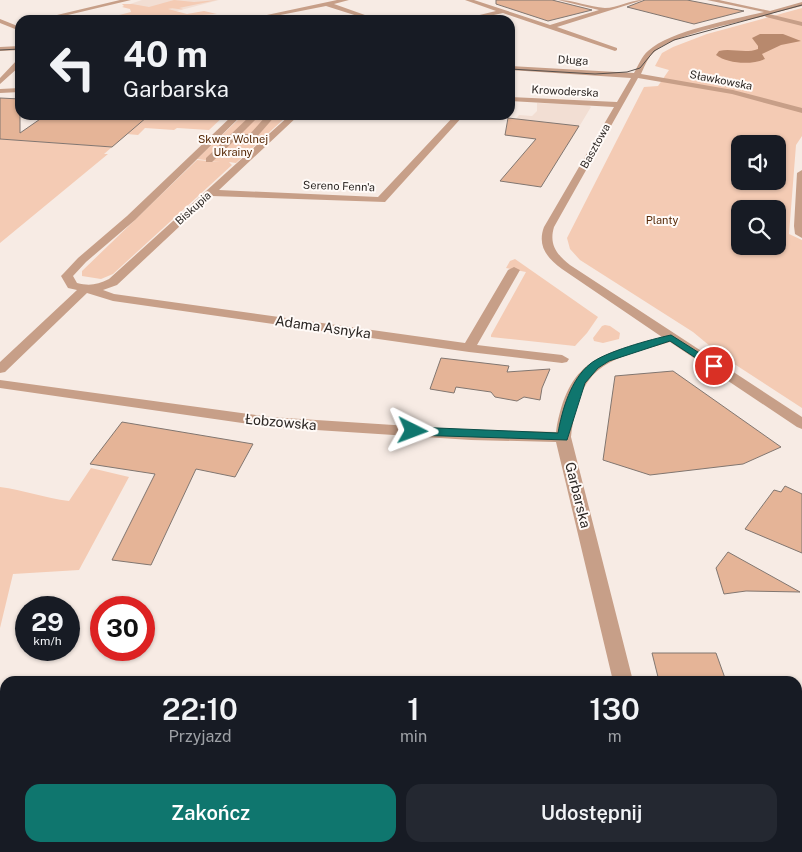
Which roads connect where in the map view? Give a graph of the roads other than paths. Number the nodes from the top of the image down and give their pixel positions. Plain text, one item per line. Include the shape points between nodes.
1 (128, 0) edge
2 (346, 0) edge
3 (468, 0) edge
4 (561, 0) edge
5 (640, 0) edge
6 (710, 0) edge
7 (326, 4) junction
8 (768, 4) dead end
9 (802, 4) edge
10 (787, 8) junction
11 (606, 10) junction
12 (502, 11) junction
13 (769, 14) junction
14 (61, 15) edge
15 (271, 15) edge
16 (360, 15) edge
17 (484, 15) edge
18 (514, 15) edge
19 (515, 15) edge
20 (0, 21) edge
21 (802, 24) edge
22 (15, 25) edge
23 (12, 26) junction
24 (15, 27) edge
25 (550, 27) junction
26 (15, 48) edge
27 (0, 49) edge
28 (615, 49) dead end
29 (15, 67) edge
30 (515, 68) edge
31 (635, 76) junction
32 (0, 82) edge
33 (15, 90) edge
34 (0, 92) edge
35 (515, 99) edge
36 (618, 105) junction
37 (802, 111) edge
38 (233, 120) edge
39 (251, 120) edge
40 (267, 120) edge
41 (290, 120) edge
42 (455, 120) edge
43 (234, 136) junction
44 (210, 160) dead end
45 (802, 173) edge
46 (210, 193) junction
47 (801, 208) edge
48 (801, 235) edge
49 (514, 270) dead end
50 (85, 289) junction
51 (671, 338) junction
52 (469, 348) junction
53 (562, 359) dead end
54 (0, 369) edge
55 (0, 384) edge
56 (802, 424) edge
57 (563, 437) junction
58 (622, 676) edge

1 - 14 street
2 - 7 street
3 - 12 street
4 - 11 street
5 - 11 street
6 - 13 street
7 - 15 street
7 - 16 street
8 - 10 street
9 - 10 street, Basztowa
10 - 13 street, Basztowa
11 - 25 street
12 - 17 street
12 - 18 street
13 - 21 street
13 - 31 street, Basztowa via 667,41 648,53
19 - 25 street
20 - 23 street
22 - 23 street
23 - 24 street
25 - 28 street
26 - 27 street
29 - 32 street
30 - 31 street, Długa
31 - 36 street, Basztowa
31 - 37 street, Sławkowska via 733,92
33 - 34 street
35 - 36 street, Krowoderska
36 - 51 street, Basztowa via 549,227 547,247 561,264
38 - 50 street via 67,276 72,285
39 - 43 street
40 - 43 street via 252,137
41 - 46 street, Biskupia
42 - 46 street, Sereno Fenn'a via 382,200
43 - 44 street
45 - 47 street
46 - 50 street, Biskupia via 113,282
47 - 48 street
49 - 52 street
50 - 52 street, Adama Asnyka via 113,297
50 - 54 street
51 - 56 street, Basztowa
51 - 57 street, Garbarska via 594,366 580,382
52 - 53 street, Adama Asnyka
55 - 57 street, Łobzowska via 270,422
57 - 58 street, Garbarska

